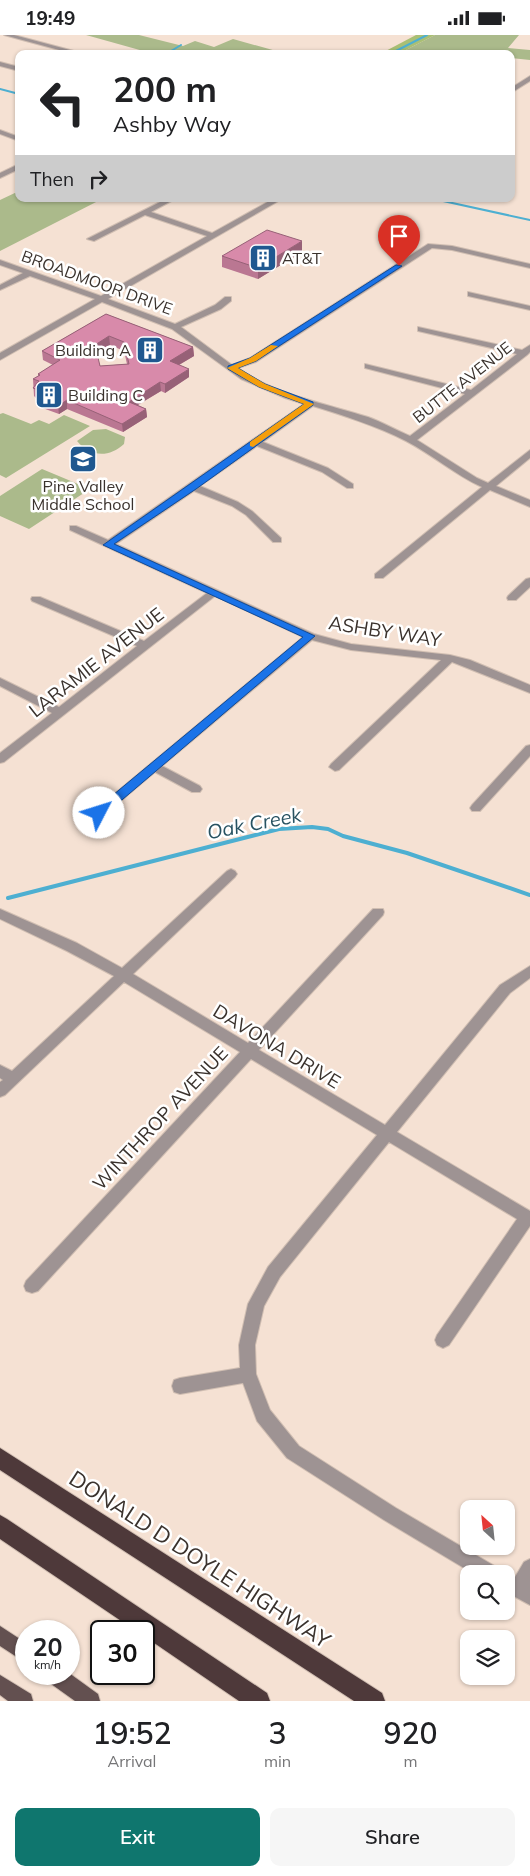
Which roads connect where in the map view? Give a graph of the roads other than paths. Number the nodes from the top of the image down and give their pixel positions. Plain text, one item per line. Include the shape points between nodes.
1 (8, 35) edge
2 (18, 36) edge
3 (1, 42) edge
4 (68, 50) edge
5 (0, 64) edge
6 (15, 68) edge
7 (530, 77) edge
8 (515, 88) edge
9 (0, 132) edge
10 (15, 138) edge
11 (15, 168) edge
12 (0, 176) edge
13 (165, 202) edge
14 (273, 202) edge
15 (144, 212) junction
16 (213, 236) junction
17 (91, 239) dead end
18 (0, 262) edge
19 (530, 266) edge
20 (29, 273) junction
21 (0, 288) edge
22 (471, 294) dead end
23 (100, 299) junction
24 (228, 299) dead end
25 (530, 308) edge
26 (175, 327) junction
27 (420, 329) dead end
28 (527, 351) edge
29 (0, 357) edge
30 (368, 366) dead end
31 (231, 368) junction
32 (473, 393) junction
33 (310, 404) junction
34 (412, 440) junction
35 (256, 442) junction
36 (530, 453) edge
37 (350, 486) dead end
38 (193, 487) junction
39 (486, 487) junction
40 (530, 504) edge
41 (73, 528) dead end
42 (277, 540) dead end
43 (107, 545) junction
44 (379, 576) dead end
45 (530, 581) edge
46 (214, 592) junction
47 (512, 598) dead end
48 (36, 599) dead end
49 (310, 636) junction
50 (146, 646) junction
51 (450, 658) junction
52 (0, 682) edge
53 (530, 689) edge
54 (60, 712) junction
55 (530, 749) edge
56 (0, 759) edge
57 (154, 767) junction
58 (335, 767) dead end
59 (196, 789) dead end
60 (476, 808) dead end
61 (99, 813) dead end
62 (231, 873) dead end
63 (378, 912) dead end
64 (0, 914) edge
65 (530, 971) edge
66 (122, 975) junction
67 (249, 1051) junction
68 (0, 1071) edge
69 (12, 1079) junction
70 (0, 1091) edge
71 (386, 1133) junction
72 (529, 1218) edge
73 (32, 1286) dead end
74 (443, 1340) dead end
75 (248, 1375) junction
76 (180, 1386) dead end
77 (0, 1458) edge
78 (0, 1526) edge
79 (477, 1565) edge
80 (530, 1568) edge
81 (518, 1589) edge
82 (0, 1635) edge
83 (15, 1646) edge
84 (0, 1684) edge
85 (69, 1685) edge
86 (24, 1701) edge
87 (91, 1701) edge
88 (259, 1701) edge
89 (374, 1701) edge

1 - 2 street
2 - 3 street
2 - 4 street
5 - 6 street
7 - 8 street
9 - 10 street
11 - 12 street
13 - 15 street
14 - 16 street
15 - 16 street
15 - 17 street
16 - 23 street
18 - 20 street, BROADMOOR DRIVE
19 - 31 street via 431,246 253,360
20 - 21 street
20 - 23 street, BROADMOOR DRIVE
22 - 25 street
23 - 26 street, BROADMOOR DRIVE
23 - 29 street
24 - 26 street
26 - 31 street, BROADMOOR DRIVE
27 - 28 street
28 - 32 street, BUTTE AVENUE
30 - 32 street
31 - 33 street, BROADMOOR DRIVE via 262,386
32 - 34 street, BUTTE AVENUE
33 - 34 street, BROADMOOR DRIVE via 367,420
33 - 35 street
34 - 39 street, BROADMOOR DRIVE
35 - 37 street via 326,470
35 - 38 street
36 - 39 street
38 - 42 street via 235,504
38 - 43 street
39 - 40 street, BROADMOOR DRIVE
39 - 44 street
41 - 43 street, ASHBY WAY
43 - 46 street, ASHBY WAY
45 - 47 street
46 - 49 street, ASHBY WAY
46 - 50 street, LARAMIE AVENUE
48 - 50 street
49 - 51 street, ASHBY WAY via 351,647
49 - 57 street
50 - 54 street, LARAMIE AVENUE
51 - 53 street, ASHBY WAY
51 - 58 street
52 - 54 street
54 - 56 street, LARAMIE AVENUE
55 - 60 street
57 - 59 street
57 - 61 street
62 - 66 street
63 - 67 street, WINTHROP AVENUE
64 - 66 street, DAVONA DRIVE via 72,947
65 - 71 street via 505,989
66 - 67 street, DAVONA DRIVE
66 - 69 street
67 - 71 street, DAVONA DRIVE
67 - 73 street, WINTHROP AVENUE
68 - 69 street
69 - 70 street
71 - 72 street, DAVONA DRIVE
71 - 75 street via 269,1280 256,1304 247,1345
72 - 74 street
75 - 76 street
75 - 79 street via 263,1415 294,1452
77 - 89 highway, DONALD D DOYLE HIGHWAY
78 - 88 highway
80 - 81 street
82 - 83 main road
84 - 86 main road
85 - 87 main road

